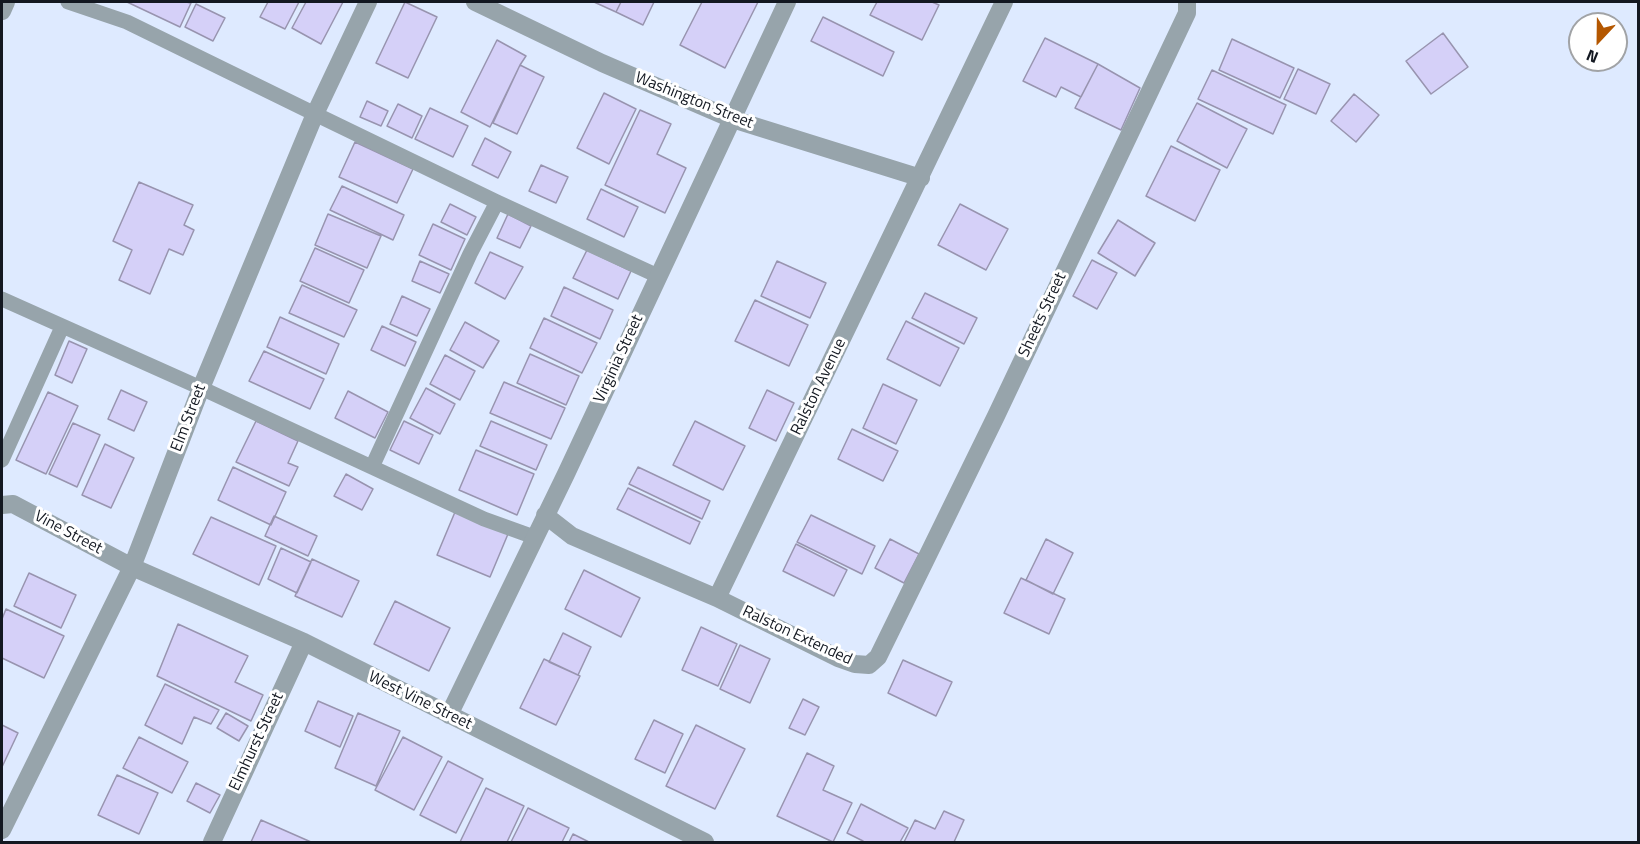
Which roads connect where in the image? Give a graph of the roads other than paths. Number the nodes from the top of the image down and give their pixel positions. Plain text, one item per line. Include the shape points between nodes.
1 (6, 2) edge
2 (68, 2) edge
3 (368, 2) edge
4 (475, 2) edge
5 (787, 2) edge
6 (1004, 2) edge
7 (1187, 2) edge
8 (2, 11) edge
9 (315, 114) junction
10 (732, 119) junction
11 (921, 178) junction
12 (497, 202) junction
13 (658, 276) junction
14 (2, 299) edge
15 (62, 327) junction
16 (201, 388) junction
17 (2, 460) edge
18 (372, 467) junction
19 (2, 505) edge
20 (545, 514) junction
21 (534, 537) junction
22 (132, 567) junction
23 (717, 598) junction
24 (892, 626) joint
25 (304, 642) junction
26 (449, 715) junction
27 (2, 830) edge
28 (212, 843) edge
29 (705, 843) edge

1 - 8 street
2 - 9 lane via 127,22
3 - 9 street, Elm Street
4 - 10 street, Washington Street
5 - 10 street, Virginia Street
6 - 11 street, Ralston Avenue
7 - 24 street, Sheets Street via 1186,13 996,416
9 - 12 lane
9 - 16 street, Elm Street
10 - 11 street, Washington Street
10 - 13 street, Virginia Street
11 - 23 street, Ralston Avenue
12 - 13 lane
12 - 18 lane
13 - 20 street, Virginia Street
14 - 15 lane
15 - 16 lane
15 - 17 lane
16 - 18 lane
16 - 22 street, Elm Street
18 - 21 lane via 484,519
19 - 22 street, Vine Street via 13,504
20 - 21 street, Virginia Street
20 - 23 street via 572,536
21 - 26 street, Virginia Street
22 - 25 street, West Vine Street
22 - 27 street, Elm Street
23 - 24 street, Ralston Extended via 855,664 868,665 878,657
25 - 26 street, West Vine Street
25 - 28 street, Elmhurst Street
26 - 29 street, West Vine Street

